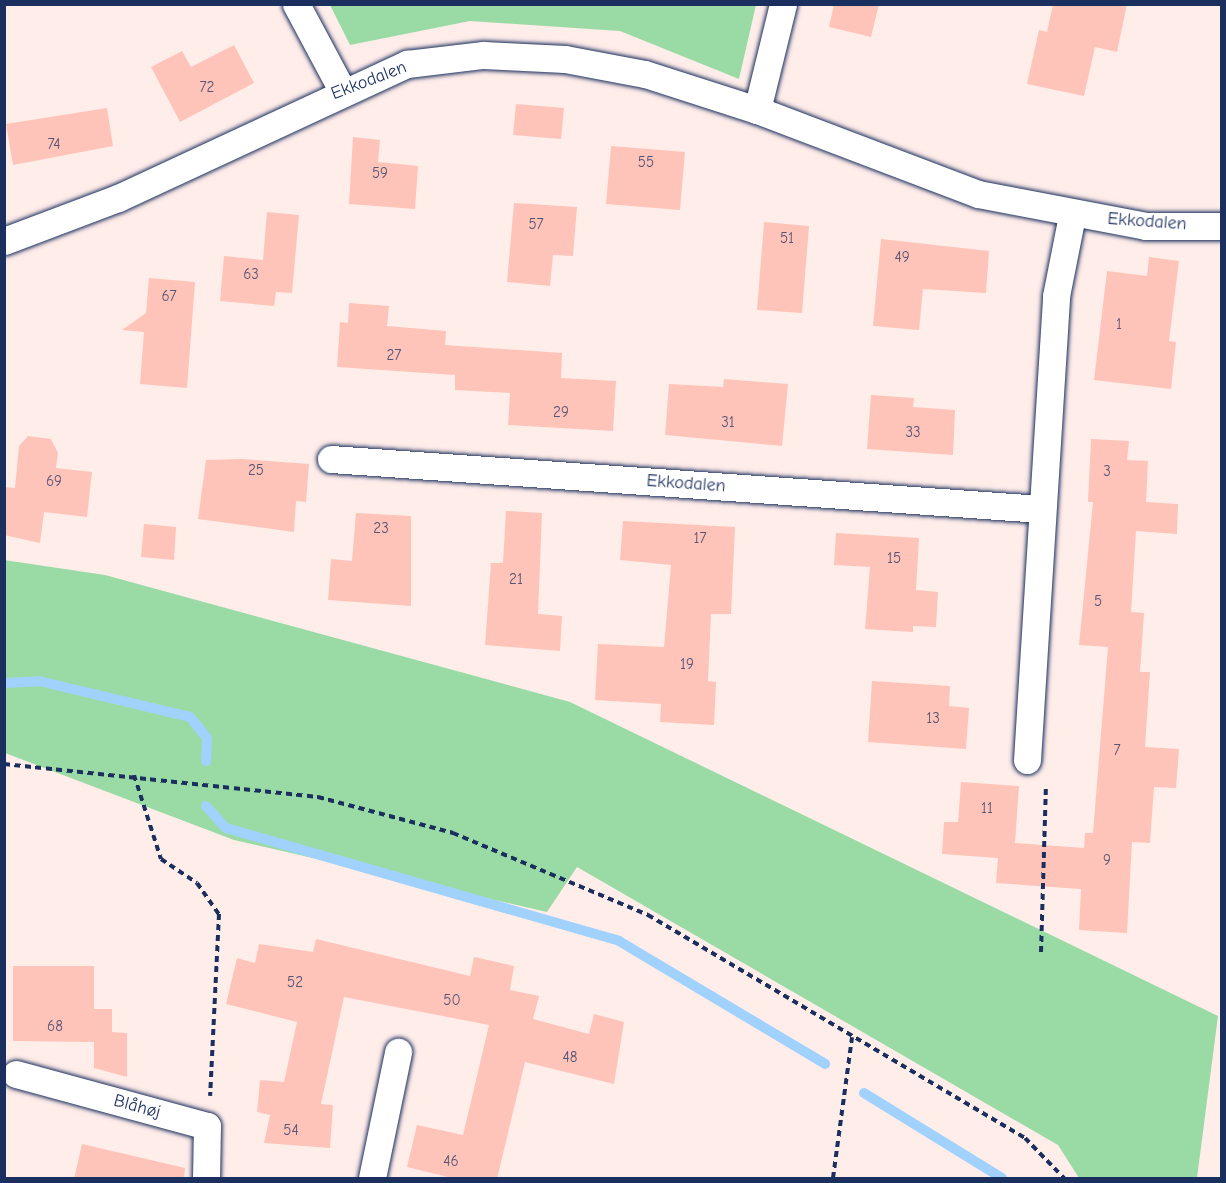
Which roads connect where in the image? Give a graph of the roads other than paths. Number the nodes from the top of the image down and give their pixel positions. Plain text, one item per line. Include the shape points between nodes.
1 (296, 4) edge
2 (783, 4) edge
3 (342, 90) junction
4 (757, 110) junction
5 (1072, 215) junction
6 (1221, 226) edge
7 (4, 241) edge
8 (331, 459) dead end
9 (1040, 509) junction
10 (1027, 760) road end
11 (398, 1052) dead end
12 (16, 1074) dead end
13 (206, 1179) edge
14 (372, 1179) edge

1 - 3 street
2 - 4 street
3 - 4 street, Ekkodalen via 407,64 483,55 565,59 645,74
3 - 7 street, Ekkodalen via 118,198
4 - 5 street, Ekkodalen via 978,194
5 - 6 street, Ekkodalen via 1145,226
5 - 9 street via 1056,296
8 - 9 street, Ekkodalen
9 - 10 street
11 - 14 street
12 - 13 street, Blåhøj via 207,1126

